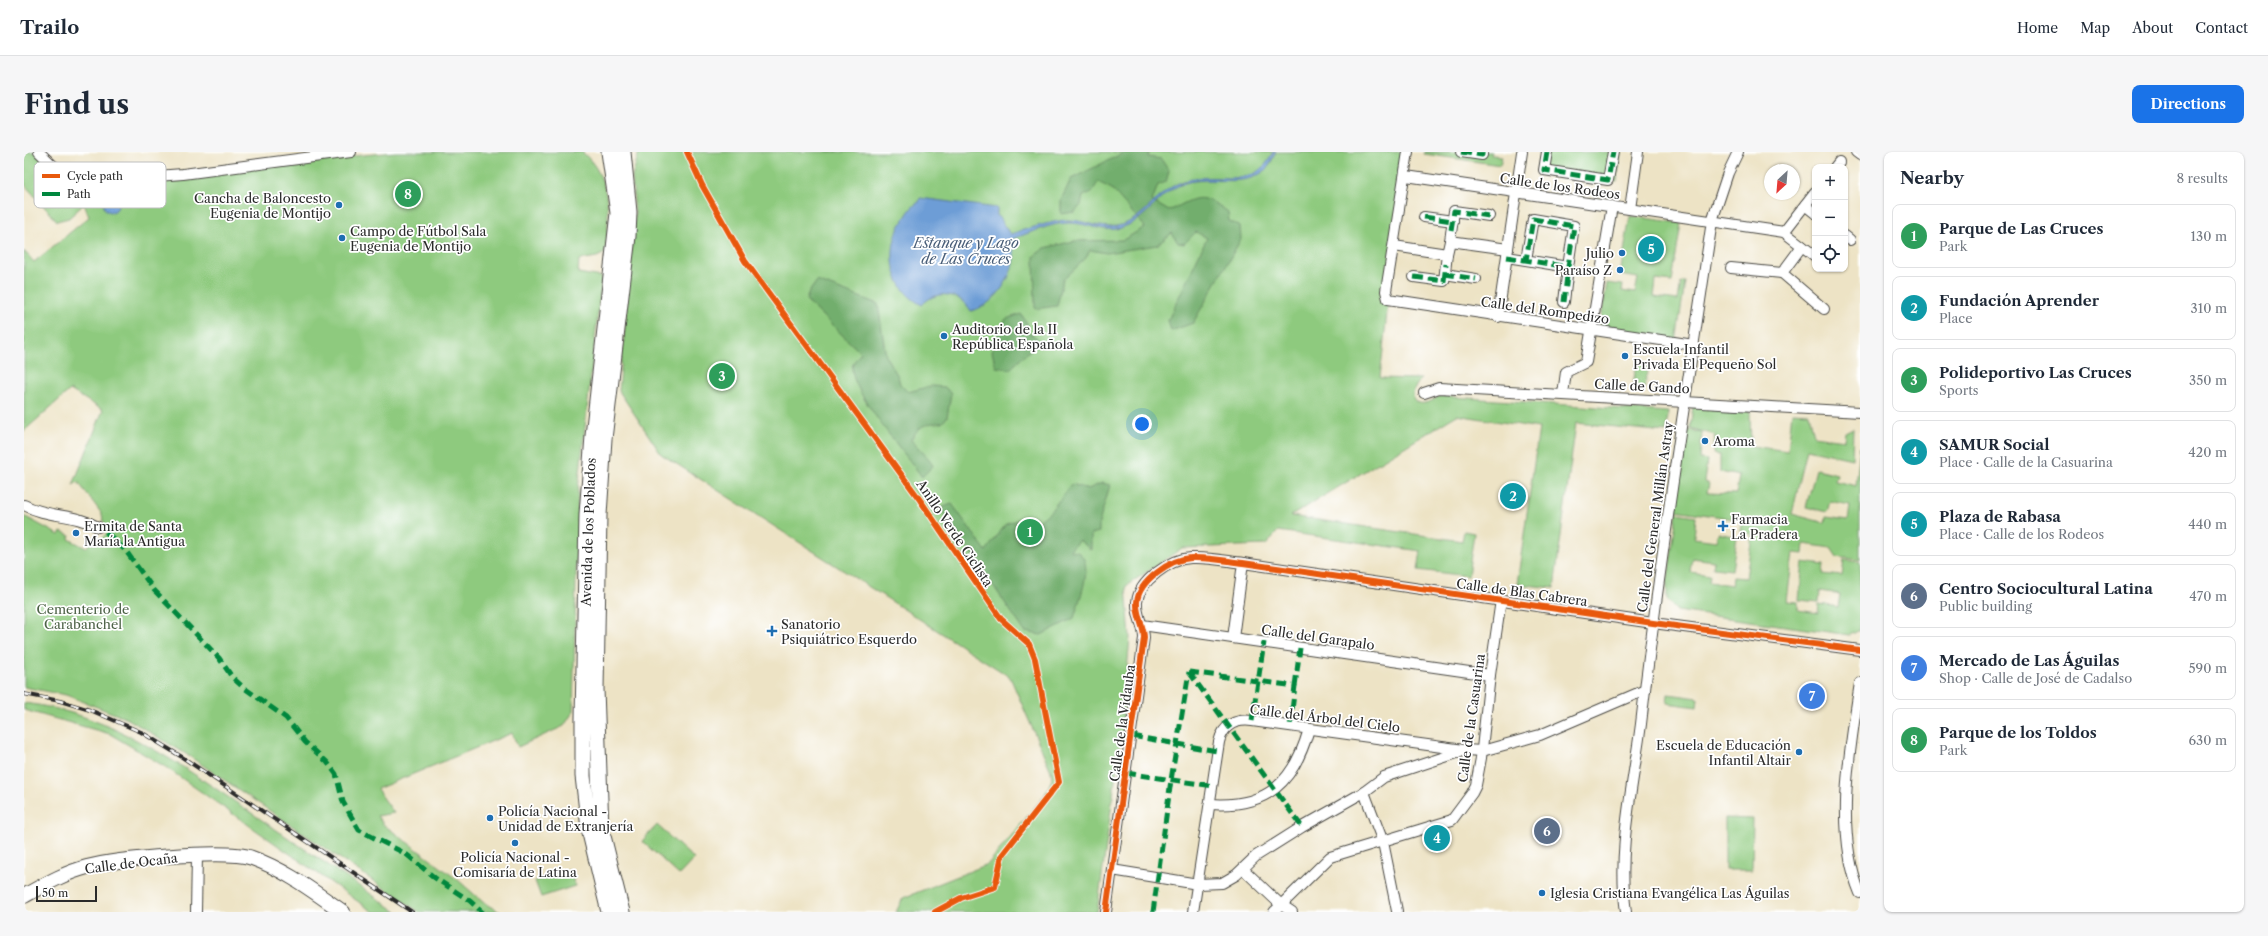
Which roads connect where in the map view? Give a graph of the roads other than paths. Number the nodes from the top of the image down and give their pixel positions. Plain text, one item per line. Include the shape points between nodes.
1 (39, 152) edge
2 (350, 152) edge
3 (599, 152) edge
4 (609, 152) edge
5 (623, 152) edge
6 (1408, 152) edge
7 (1461, 152) edge
8 (1482, 152) edge
9 (1522, 152) edge
10 (1547, 152) edge
11 (1613, 152) edge
12 (1638, 152) edge
13 (1738, 152) edge
14 (1856, 152) edge
15 (1860, 155) edge
16 (49, 162) edge
17 (166, 175) edge
18 (1406, 176) junction
19 (1516, 192) junction
20 (1812, 196) edge
21 (1805, 205) junction
22 (1612, 206) junction
23 (1630, 209) junction
24 (1812, 211) edge
25 (1489, 216) dead end
26 (1424, 217) dead end
27 (1453, 221) junction
28 (1712, 221) junction
29 (1784, 232) junction
30 (1450, 241) junction
31 (1394, 246) junction
32 (1802, 246) junction
33 (1507, 253) junction
34 (1447, 254) junction
35 (1812, 254) edge
36 (1526, 260) junction
37 (1568, 267) junction
38 (1731, 268) dead end
39 (1782, 273) junction
40 (1445, 274) junction
41 (1414, 276) dead end
42 (1476, 278) dead end
43 (1564, 302) dead end
44 (1824, 309) dead end
45 (1498, 317) junction
46 (1591, 330) junction
47 (1694, 345) junction
48 (1424, 394) dead end
49 (1562, 394) junction
50 (1685, 402) junction
51 (1860, 412) edge
52 (24, 505) edge
53 (98, 527) dead end
54 (1182, 559) joint
55 (1243, 563) junction
56 (1501, 600) junction
57 (1653, 623) junction
58 (1142, 625) junction
59 (1233, 638) junction
60 (1860, 650) edge
61 (1490, 675) junction
62 (1860, 683) edge
63 (1644, 690) junction
64 (1309, 729) junction
65 (1425, 744) junction
66 (1466, 750) junction
67 (1482, 751) junction
68 (1426, 762) junction
69 (1364, 792) junction
70 (1210, 804) junction
71 (1383, 842) junction
72 (197, 856) junction
73 (1243, 869) junction
74 (1112, 870) junction
75 (1198, 884) junction
76 (1860, 894) edge
77 (24, 896) edge
78 (1280, 904) junction
79 (196, 912) edge
80 (343, 912) edge
81 (609, 912) edge
82 (622, 912) edge
83 (1106, 912) edge
84 (1193, 912) edge
85 (1274, 912) edge
86 (1292, 912) edge
87 (1397, 912) edge
88 (1626, 912) edge

1 - 16 street
2 - 17 street
3 - 4 street
4 - 81 main road, Avenida de los Poblados via 618,213 587,506 583,718 583,776 589,829
5 - 82 main road, Avenida de los Poblados via 629,212 628,236 604,439 599,515 596,689 601,828
6 - 18 street
7 - 8 street via 1482,155
9 - 19 street
10 - 11 street via 1544,170 1608,180
12 - 23 street
13 - 28 street, Calle del General Millán Astray
14 - 15 street
18 - 19 street, Calle de los Rodeos
18 - 31 street
19 - 22 street, Calle de los Rodeos
19 - 33 street
20 - 21 street
21 - 24 street
21 - 29 street
22 - 23 street, Calle de los Rodeos
22 - 46 street
23 - 28 street, Calle de los Rodeos
25 - 27 street via 1454,212
26 - 27 street
27 - 30 street
28 - 29 street
28 - 47 street, Calle del General Millán Astray
29 - 32 street
30 - 33 street
30 - 34 street
31 - 34 street
31 - 45 street, Calle del Rompedizo via 1386,295 1392,301
32 - 35 street
32 - 39 street
33 - 36 street
33 - 45 street
34 - 40 street
36 - 37 street
36 - 37 street via 1533,219 1574,226
37 - 43 street
38 - 39 street
39 - 44 street
40 - 41 street via 1444,281
40 - 42 street
45 - 46 street, Calle del Rompedizo
46 - 47 street, Calle del Rompedizo
46 - 49 street via 1586,362 1566,372
47 - 50 street, Calle del General Millán Astray
48 - 49 street, Calle de Gando via 1439,388
49 - 50 street, Calle de Gando
50 - 51 street, Calle de Gando
50 - 57 street, Calle del General Millán Astray
52 - 53 street via 37,512 76,517
54 - 55 street, Calle de Blas Cabrera via 1202,558
54 - 58 street, Calle de la Vidauba via 1154,575 1140,589 1137,606
55 - 56 street, Calle de Blas Cabrera
55 - 59 street
56 - 57 street, Calle de Blas Cabrera
56 - 61 street, Calle de la Casuarina
57 - 60 street, Calle de Blas Cabrera
57 - 63 street, Calle del General Millán Astray
58 - 59 street, Calle del Garapalo
58 - 74 street, Calle de la Vidauba via 1143,649
59 - 61 street, Calle del Garapalo
61 - 67 street, Calle de la Casuarina
62 - 76 street via 1849,764 1847,829 1851,867
63 - 67 street, Calle del Árbol del Cielo via 1540,735
63 - 88 street, Calle del General Millán Astray via 1623,863
64 - 65 street, Calle del Árbol del Cielo
64 - 70 street via 1303,749 1284,782 1246,803
64 - 70 street, Calle del Árbol del Cielo via 1244,720 1227,726 1219,742
65 - 66 street, Calle del Árbol del Cielo
65 - 68 street via 1431,752
66 - 67 street, Calle del Árbol del Cielo
66 - 68 street
67 - 71 street, Calle de la Casuarina via 1475,789 1452,820
68 - 69 street via 1384,777
69 - 71 street
69 - 73 street via 1256,856
70 - 75 street, Calle del Árbol del Cielo
71 - 78 street, Calle de la Casuarina via 1330,857
71 - 87 street
72 - 77 street, Calle de Ocaña via 149,858 87,867 55,878
72 - 79 street, Calle de Ocaña
72 - 80 street, Calle de Ocaña via 251,857 288,874
73 - 75 street via 1222,883
73 - 78 street
74 - 75 street
74 - 83 street, Calle de la Vidauba
75 - 84 street, Calle del Árbol del Cielo
78 - 85 street, Calle de la Casuarina
78 - 86 street

